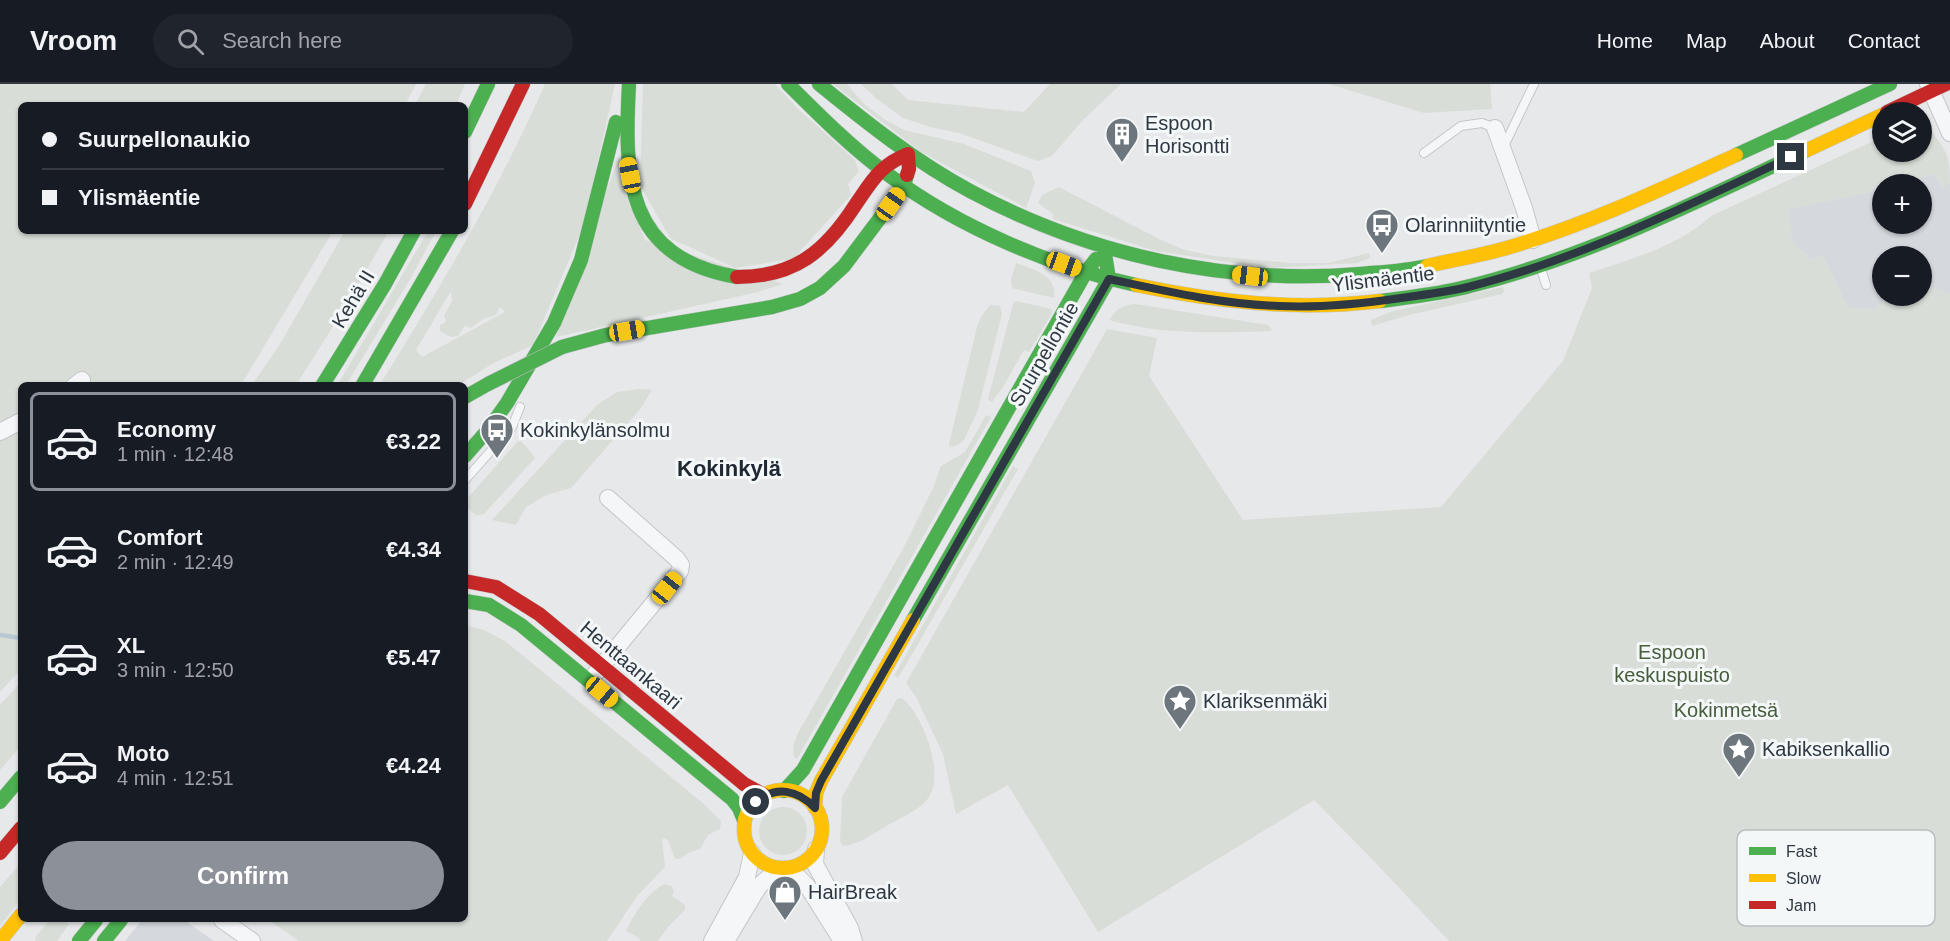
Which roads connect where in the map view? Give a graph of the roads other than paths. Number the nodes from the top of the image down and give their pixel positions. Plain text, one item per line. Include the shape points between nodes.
1 (488, 84) edge
2 (523, 84) edge
3 (624, 84) edge
4 (629, 84) edge
5 (788, 84) edge
6 (819, 84) edge
7 (1534, 84) edge
8 (1890, 84) edge
9 (1935, 87) edge
10 (1906, 102) edge
11 (1872, 120) edge
12 (468, 126) edge
13 (1495, 128) joint
14 (1950, 133) edge
15 (1503, 149) junction
16 (1424, 153) dead end
17 (908, 154) junction
18 (881, 170) junction
19 (904, 186) junction
20 (468, 198) edge
21 (412, 234) edge
22 (450, 234) edge
23 (1104, 248) junction
24 (1536, 253) junction
25 (1086, 272) junction
26 (1109, 279) junction
27 (1546, 285) dead end
28 (527, 372) junction
29 (324, 382) edge
30 (364, 382) edge
31 (468, 395) edge
32 (18, 423) edge
33 (0, 432) edge
34 (468, 453) edge
35 (468, 477) edge
36 (608, 498) dead end
37 (468, 581) edge
38 (468, 602) edge
39 (602, 666) junction
40 (589, 682) junction
41 (18, 781) edge
42 (784, 791) junction
43 (764, 795) junction
44 (0, 802) edge
45 (815, 808) junction
46 (744, 820) junction
47 (18, 831) edge
48 (18, 837) edge
49 (816, 849) junction
50 (2, 850) edge
51 (752, 853) junction
52 (784, 869) junction
53 (18, 919) edge
54 (94, 922) edge
55 (119, 922) edge
56 (224, 922) edge
57 (0, 941) edge
58 (79, 941) edge
59 (104, 941) edge
60 (251, 941) edge
61 (712, 941) edge
62 (726, 941) edge
63 (842, 941) edge
64 (854, 941) edge

1 - 12 main road
2 - 20 main road
3 - 28 main road via 581,260 554,323
4 - 18 main road via 627,162 639,210 664,246 697,269 735,279 756,278 808,259 826,244
5 - 18 main road, Ylismäentie
6 - 17 main road, Ylismäentie
7 - 15 lane
8 - 24 main road, Ylismäentie via 1634,202
9 - 10 main road
9 - 14 street
11 - 24 main road, Ylismäentie via 1584,250
13 - 15 street
13 - 16 lane via 1482,123 1461,126
15 - 24 street
17 - 18 main road
17 - 19 main road
17 - 23 main road, Ylismäentie via 976,196 1054,231
18 - 19 main road, Ylismäentie
19 - 25 main road, Ylismäentie via 964,220
19 - 31 main road, bridge via 844,266 820,288 800,299 772,308 606,335 561,347
21 - 29 main road, Kehä II
22 - 30 main road
23 - 24 main road, Ylismäentie via 1206,271 1302,278 1393,272 1486,253
23 - 25 main road, Suurpellontie
23 - 26 main road
24 - 26 main road, Ylismäentie via 1466,288 1335,306 1242,303
24 - 27 lane
25 - 26 main road, Ylismäentie
25 - 42 main road, Suurpellontie via 803,770
26 - 45 main road, Suurpellontie via 821,781
28 - 34 main road via 488,431
28 - 35 lane via 512,427
32 - 33 street
36 - 39 street via 681,565
37 - 39 main road, Henttaankaari via 486,583 514,596
38 - 40 main road, Henttaankaari via 489,605 504,613
39 - 40 street
39 - 43 main road, Henttaankaari via 744,784
40 - 46 main road, Henttaankaari via 732,800
41 - 44 main road
42 - 43 main road
42 - 45 main road via 806,798
43 - 46 main road
45 - 49 main road via 821,829
46 - 51 main road
47 - 50 main road
48 - 50 main road
49 - 52 main road via 808,860
49 - 64 street via 815,864
51 - 52 main road via 765,863
51 - 61 street via 747,877
52 - 62 street via 759,886
52 - 63 street via 808,887
53 - 57 main road
54 - 58 main road
55 - 59 main road
56 - 60 street

